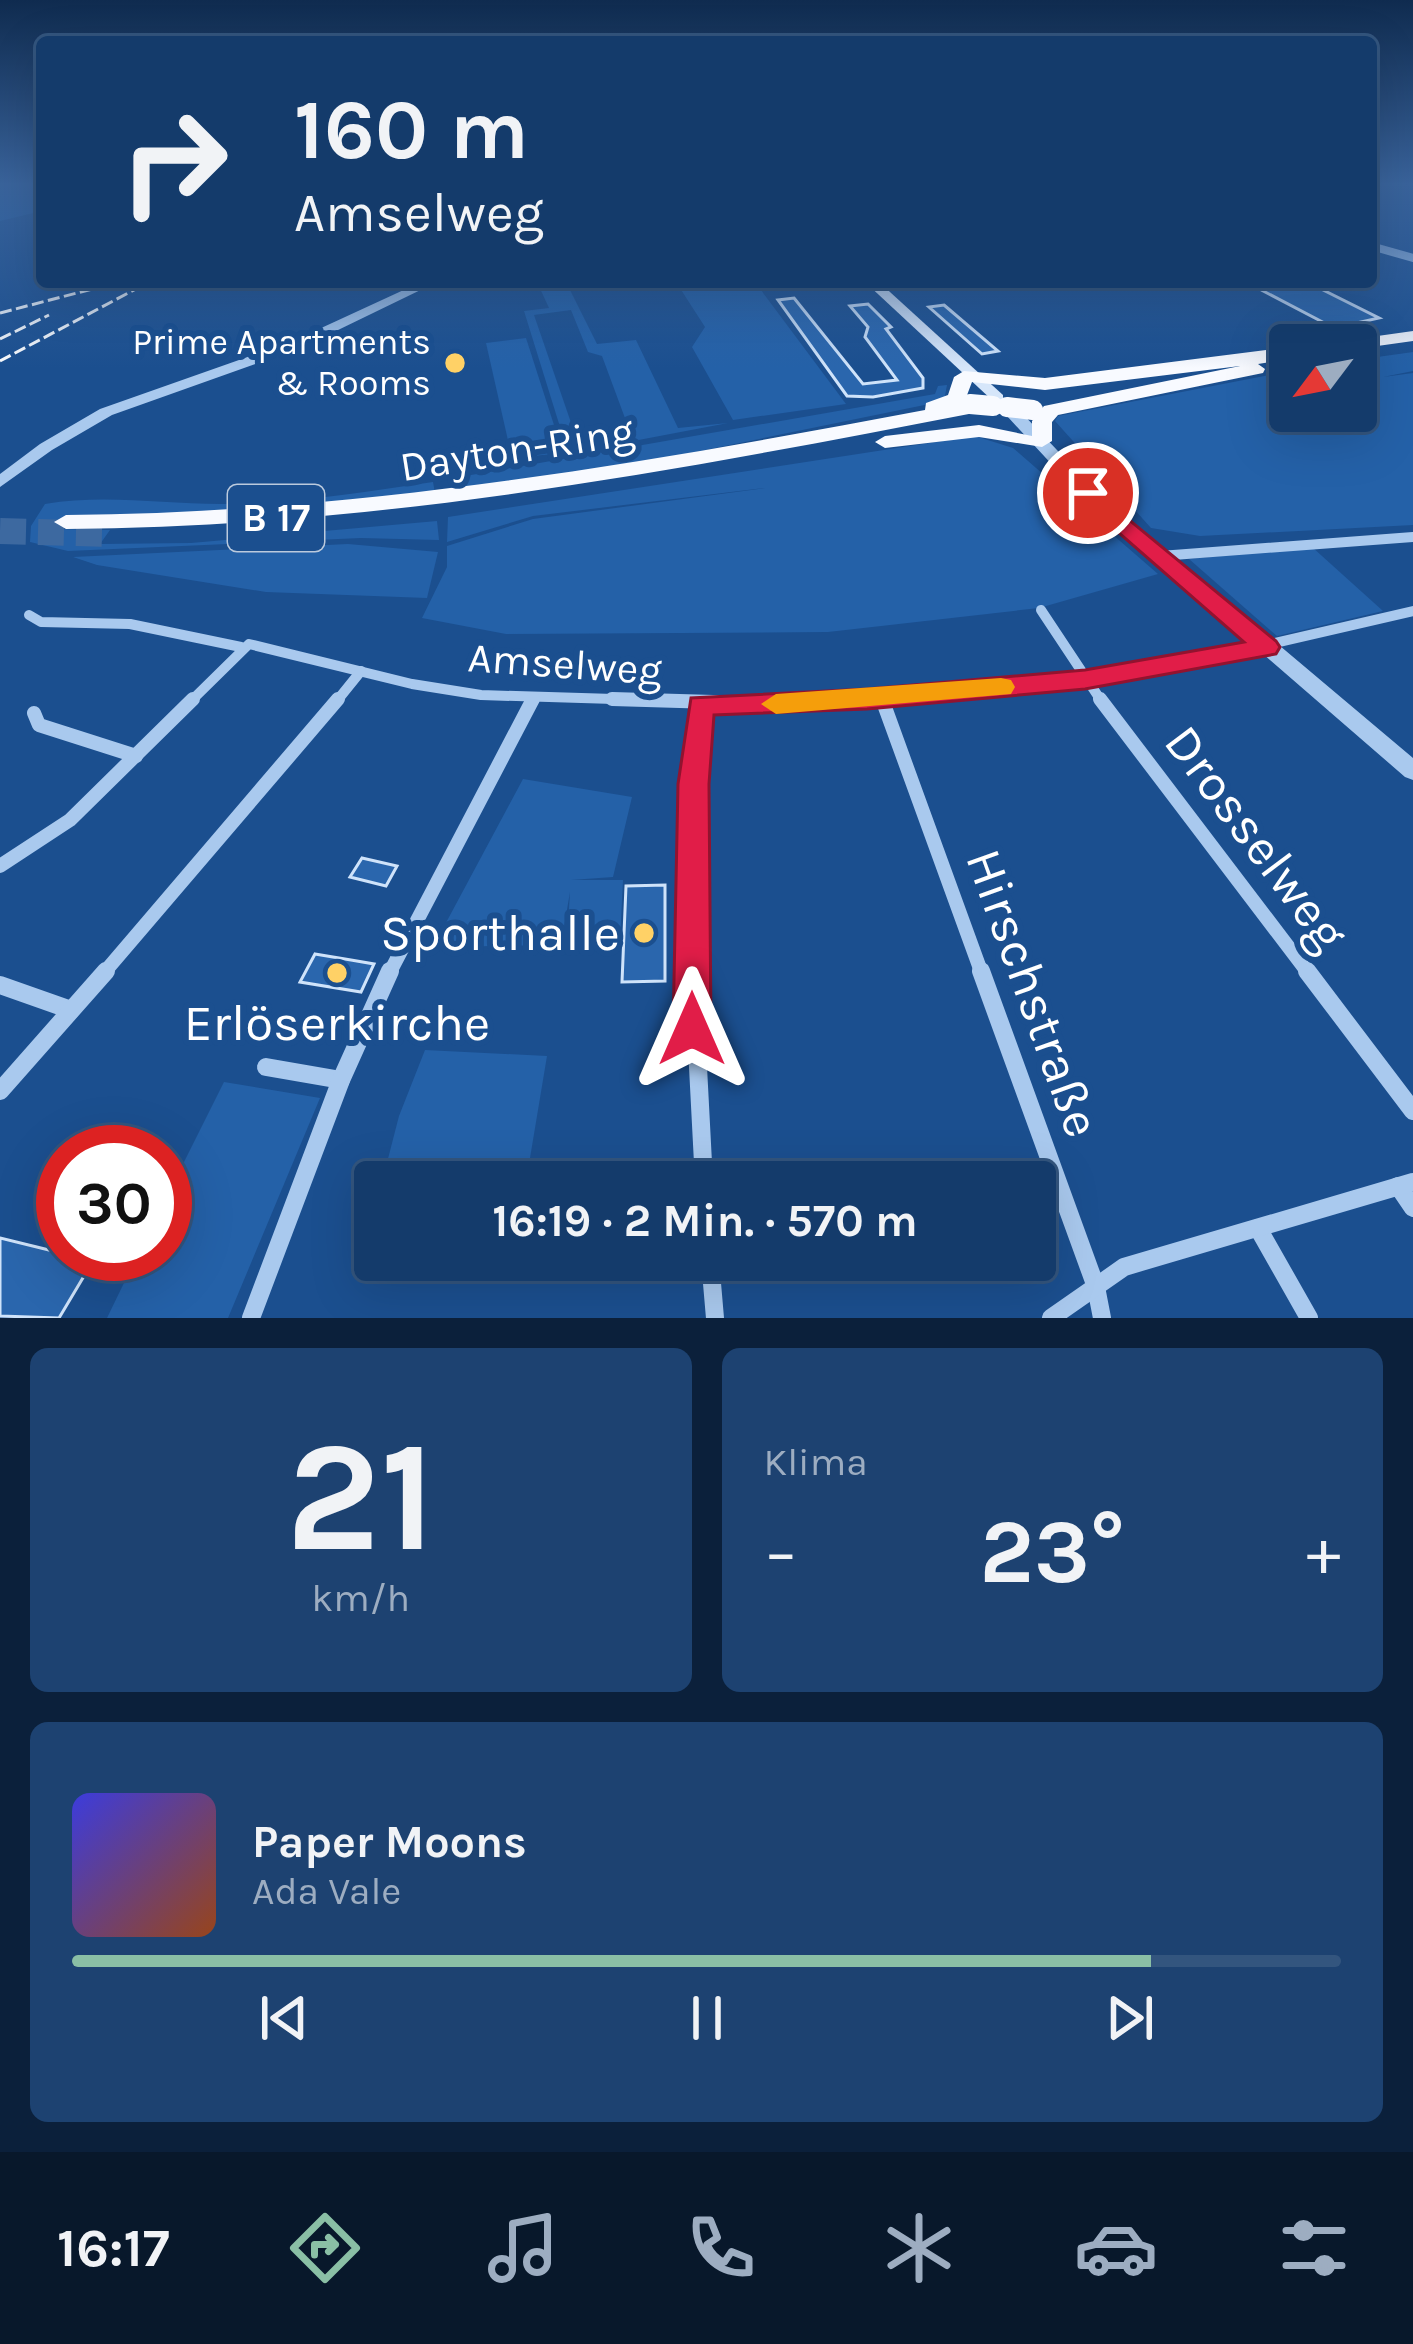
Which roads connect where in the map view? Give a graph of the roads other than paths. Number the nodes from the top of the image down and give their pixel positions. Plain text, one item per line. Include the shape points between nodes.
1 (1377, 248) edge
2 (1413, 258) edge
3 (417, 288) edge
4 (877, 288) edge
5 (1413, 340) edge
6 (1377, 343) edge
7 (1377, 348) edge
8 (1269, 359) edge
9 (1269, 360) edge
10 (970, 378) junction
11 (1041, 385) junction
12 (1000, 407) junction
13 (950, 432) junction
14 (1034, 441) junction
15 (640, 476) junction
16 (0, 482) edge
17 (66, 522) dead end
18 (113, 534) tunnel mouth
19 (1413, 537) edge
20 (1160, 556) junction
21 (1041, 610) dead end
22 (1413, 611) edge
23 (29, 615) dead end
24 (241, 647) junction
25 (1267, 647) junction
26 (361, 671) junction
27 (1085, 680) junction
28 (882, 698) junction
29 (533, 699) junction
30 (701, 705) junction
31 (34, 713) dead end
32 (136, 756) junction
33 (1413, 771) edge
34 (0, 866) edge
35 (0, 985) edge
36 (71, 1010) junction
37 (266, 1067) dead end
38 (341, 1080) junction
39 (0, 1091) edge
40 (1413, 1111) edge
41 (702, 1161) edge
42 (1405, 1184) edge
43 (1413, 1208) edge
44 (1258, 1228) junction
45 (712, 1281) edge
46 (1096, 1287) junction
47 (251, 1318) edge
48 (715, 1318) edge
49 (1051, 1318) edge
50 (1102, 1318) edge
51 (1309, 1318) edge

1 - 2 street
3 - 16 street via 298,344 106,412
4 - 10 main road
5 - 6 highway
5 - 7 highway
8 - 11 highway via 1186,362
9 - 12 highway, Dayton-Ring / B 17
10 - 11 highway
10 - 12 main road
10 - 12 highway via 961,394
11 - 12 highway
12 - 13 highway
12 - 14 street
12 - 14 highway via 1042,421
12 - 15 highway, Dayton-Ring / B 17
12 - 15 highway via 785,434
13 - 14 highway
13 - 15 highway via 740,469
14 - 20 street
15 - 17 highway, Dayton-Ring / B 17 via 329,514
15 - 18 highway, Dayton-Ring / B 17 via 407,516
19 - 20 street
20 - 25 street
21 - 27 street, Drosselweg
22 - 25 street, Amselweg
23 - 24 street, Amselweg via 130,624
24 - 26 street, Amselweg via 256,643
24 - 32 street
25 - 27 street, Amselweg
25 - 33 street
26 - 29 street, Amselweg
26 - 36 street
27 - 28 street, Amselweg
27 - 40 street, Drosselweg
28 - 30 street, Amselweg
28 - 46 street, Hirschstraße
29 - 30 street, Amselweg
29 - 38 street
30 - 41 street via 692,1029
31 - 32 street via 39,725
32 - 34 street via 70,820
35 - 36 street
36 - 39 street
37 - 38 street
38 - 47 street
42 - 43 street
42 - 44 street
44 - 46 street via 1124,1267
44 - 51 street
45 - 48 street
46 - 49 street
46 - 50 street, Hirschstraße

